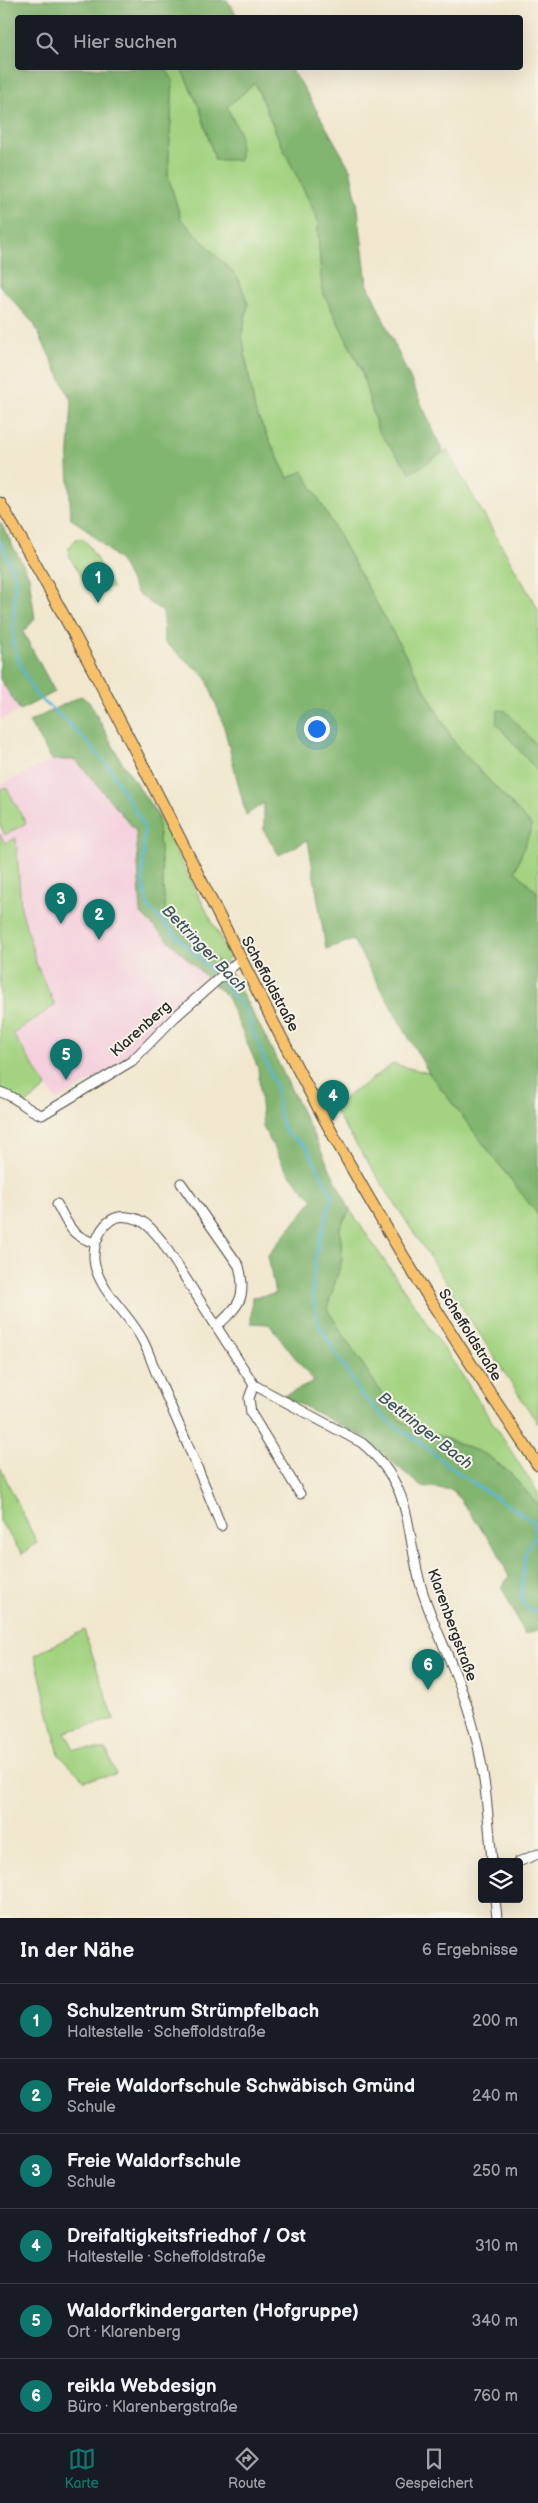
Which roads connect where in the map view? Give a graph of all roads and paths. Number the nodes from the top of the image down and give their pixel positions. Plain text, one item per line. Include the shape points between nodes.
1 (0, 503) edge
2 (236, 963) junction
3 (0, 1092) edge
4 (181, 1183) dead end
5 (57, 1204) dead end
6 (95, 1243) junction
7 (217, 1326) junction
8 (254, 1386) junction
9 (538, 1465) edge
10 (300, 1494) dead end
11 (221, 1526) dead end
12 (538, 1854) edge
13 (492, 1858) edge
14 (523, 1860) edge
15 (495, 1903) edge
16 (497, 1918) edge

1 - 2 main road, Scheffoldstraße via 100,679
2 - 3 street, Klarenberg via 132,1061 42,1115
2 - 9 main road, Scheffoldstraße via 366,1195 472,1368
4 - 7 street via 238,1266 243,1280 243,1295 235,1309
5 - 6 street via 79,1238
6 - 7 street via 103,1226 113,1219 125,1216 149,1226
6 - 11 street via 95,1264 104,1287 144,1342
7 - 8 street
8 - 10 street via 249,1398 251,1413
8 - 13 street, Klarenbergstraße via 362,1443 378,1456 399,1488 406,1505 423,1593 451,1658 472,1719 487,1798
12 - 14 street
15 - 16 street

